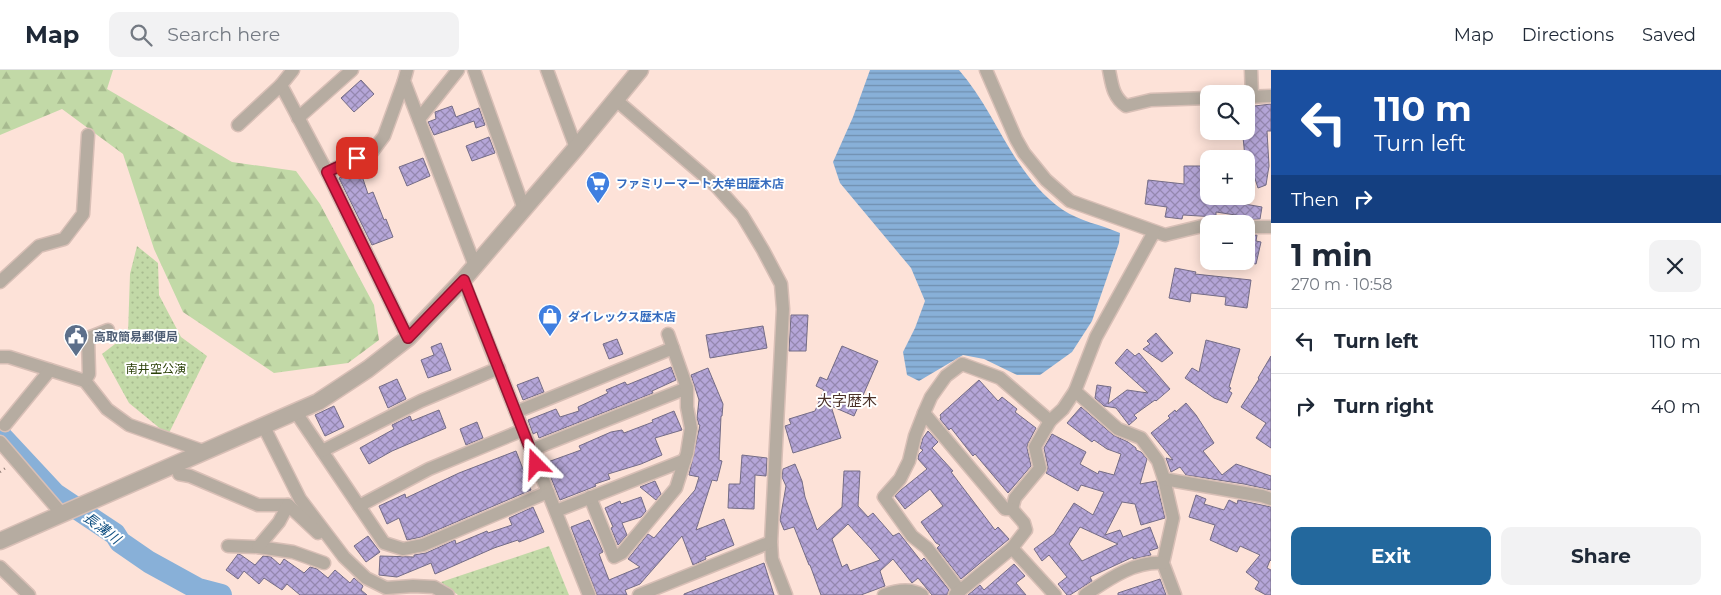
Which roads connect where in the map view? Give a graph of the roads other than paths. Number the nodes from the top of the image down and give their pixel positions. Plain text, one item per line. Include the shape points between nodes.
1 (293, 70) edge
2 (352, 70) edge
3 (458, 70) edge
4 (474, 70) edge
5 (547, 70) edge
6 (640, 70) edge
7 (986, 70) edge
8 (1108, 70) edge
9 (1251, 70) edge
10 (405, 75) edge
11 (281, 85) junction
12 (1250, 85) edge
13 (1271, 96) edge
14 (1255, 97) edge
15 (1200, 98) edge
16 (616, 100) junction
17 (298, 118) junction
18 (419, 119) junction
19 (238, 125) dead end
20 (88, 135) dead end
21 (576, 148) junction
22 (327, 172) junction
23 (524, 209) junction
24 (1200, 226) edge
25 (1255, 227) edge
26 (1271, 227) edge
27 (1154, 232) junction
28 (475, 266) junction
29 (464, 280) junction
30 (0, 282) edge
31 (108, 330) dead end
32 (668, 334) dead end
33 (408, 338) junction
34 (673, 348) junction
35 (0, 357) edge
36 (499, 368) junction
37 (50, 370) junction
38 (85, 381) junction
39 (687, 388) junction
40 (1075, 391) junction
41 (295, 411) junction
42 (516, 412) junction
43 (924, 413) junction
44 (1050, 421) junction
45 (5, 425) dead end
46 (263, 425) junction
47 (523, 430) junction
48 (0, 442) edge
49 (531, 450) junction
50 (203, 451) junction
51 (322, 451) junction
52 (685, 460) junction
53 (179, 474) dead end
54 (1164, 479) junction
55 (548, 492) junction
56 (590, 497) junction
57 (1271, 499) edge
58 (288, 505) junction
59 (359, 506) junction
60 (1012, 508) junction
61 (556, 511) junction
62 (62, 514) junction
63 (0, 541) edge
64 (771, 542) junction
65 (228, 546) dead end
66 (258, 547) junction
67 (1012, 548) junction
68 (344, 557) junction
69 (324, 563) dead end
70 (1163, 563) junction
71 (0, 567) edge
72 (958, 593) edge
73 (29, 595) edge
74 (448, 595) edge
75 (589, 595) edge
76 (639, 595) edge
77 (786, 595) edge
78 (884, 595) edge
79 (922, 595) edge
80 (1055, 595) edge
81 (1085, 595) edge
82 (1175, 595) edge

1 - 11 street
2 - 17 street
3 - 18 street
4 - 23 street
5 - 21 street
6 - 16 street
7 - 27 street via 1016,139 1046,180 1070,201
8 - 15 street via 1113,90 1126,106 1151,100
9 - 12 street
10 - 18 street
10 - 22 street via 384,136 372,152
11 - 17 street
11 - 19 street
13 - 14 street
16 - 21 street
16 - 64 street via 716,186 742,215 780,284 783,309
17 - 22 street
18 - 28 street
20 - 30 street via 83,214 64,239 39,246
21 - 23 street
22 - 33 street
23 - 28 street
24 - 27 street via 1165,235
25 - 26 street
27 - 40 street via 1096,337
28 - 29 street
29 - 33 street
29 - 36 street
31 - 38 street via 88,338 89,374
32 - 34 street
33 - 41 street via 338,390
34 - 39 street
34 - 42 street
35 - 37 street
36 - 42 street
36 - 51 street via 421,401
37 - 38 street
37 - 45 street
38 - 50 street via 107,408 129,425
39 - 49 street
39 - 52 street via 691,428
40 - 44 street
40 - 54 street via 1118,429 1141,438 1158,461
41 - 46 street
41 - 51 street
42 - 47 street
43 - 44 street via 946,376 962,364 1000,378
43 - 60 street via 1005,509
43 - 72 street via 909,461 884,497 912,536 927,548
44 - 60 street via 1035,447 1040,468 1015,498
46 - 50 street
46 - 68 street via 300,499
47 - 49 street
47 - 59 street via 429,469
48 - 62 street
49 - 55 street
50 - 62 street
51 - 59 street
52 - 56 street
52 - 56 street via 676,488 622,553 614,557
53 - 58 street via 258,505
54 - 57 street
54 - 70 street via 1173,518
55 - 59 street via 424,545 403,549 384,543
55 - 61 street
56 - 61 street
58 - 66 street via 279,522
58 - 68 street
60 - 67 street via 1026,530
61 - 75 street
62 - 63 street
64 - 76 street
64 - 77 street via 772,559
65 - 66 street
66 - 69 street via 293,552
67 - 72 street
67 - 80 street
68 - 74 street via 366,578 386,588 434,587
70 - 81 street via 1150,562 1139,566 1111,578
70 - 82 street
71 - 73 street
78 - 79 street via 915,590

